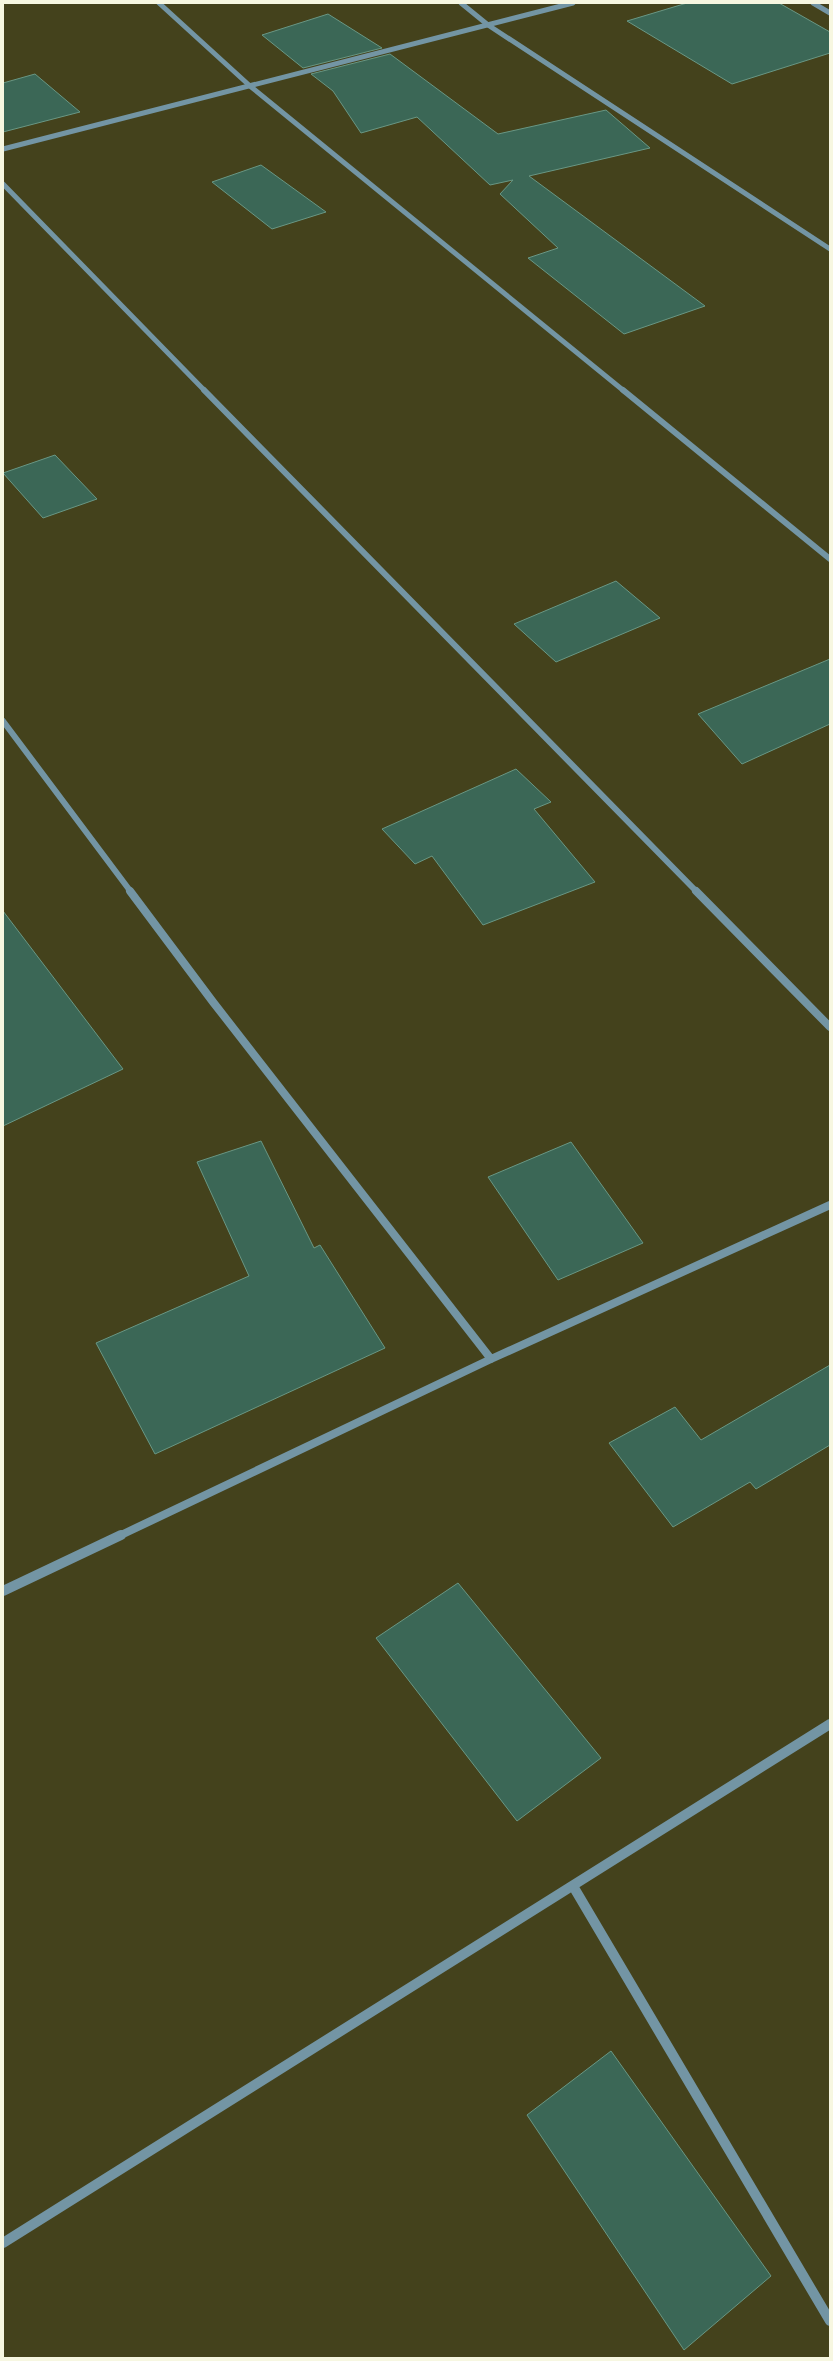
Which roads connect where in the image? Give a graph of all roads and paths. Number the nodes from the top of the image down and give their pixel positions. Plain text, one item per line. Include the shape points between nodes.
1 (159, 3) edge
2 (461, 3) edge
3 (573, 3) edge
4 (813, 3) edge
5 (830, 13) edge
6 (488, 25) junction
7 (250, 86) junction
8 (3, 149) edge
9 (3, 184) edge
10 (830, 249) edge
11 (830, 559) edge
12 (3, 721) edge
13 (830, 1027) edge
14 (830, 1205) edge
15 (491, 1359) junction
16 (3, 1591) edge
17 (830, 1724) edge
18 (573, 1886) junction
19 (3, 2242) edge
20 (830, 2321) edge

1 - 7 street
2 - 6 street
3 - 6 street
4 - 5 street
6 - 7 street
6 - 10 street
7 - 8 street
7 - 11 street
9 - 13 street
12 - 15 street via 213,1002
14 - 15 street
15 - 16 street
17 - 18 street
18 - 19 street
18 - 20 street

